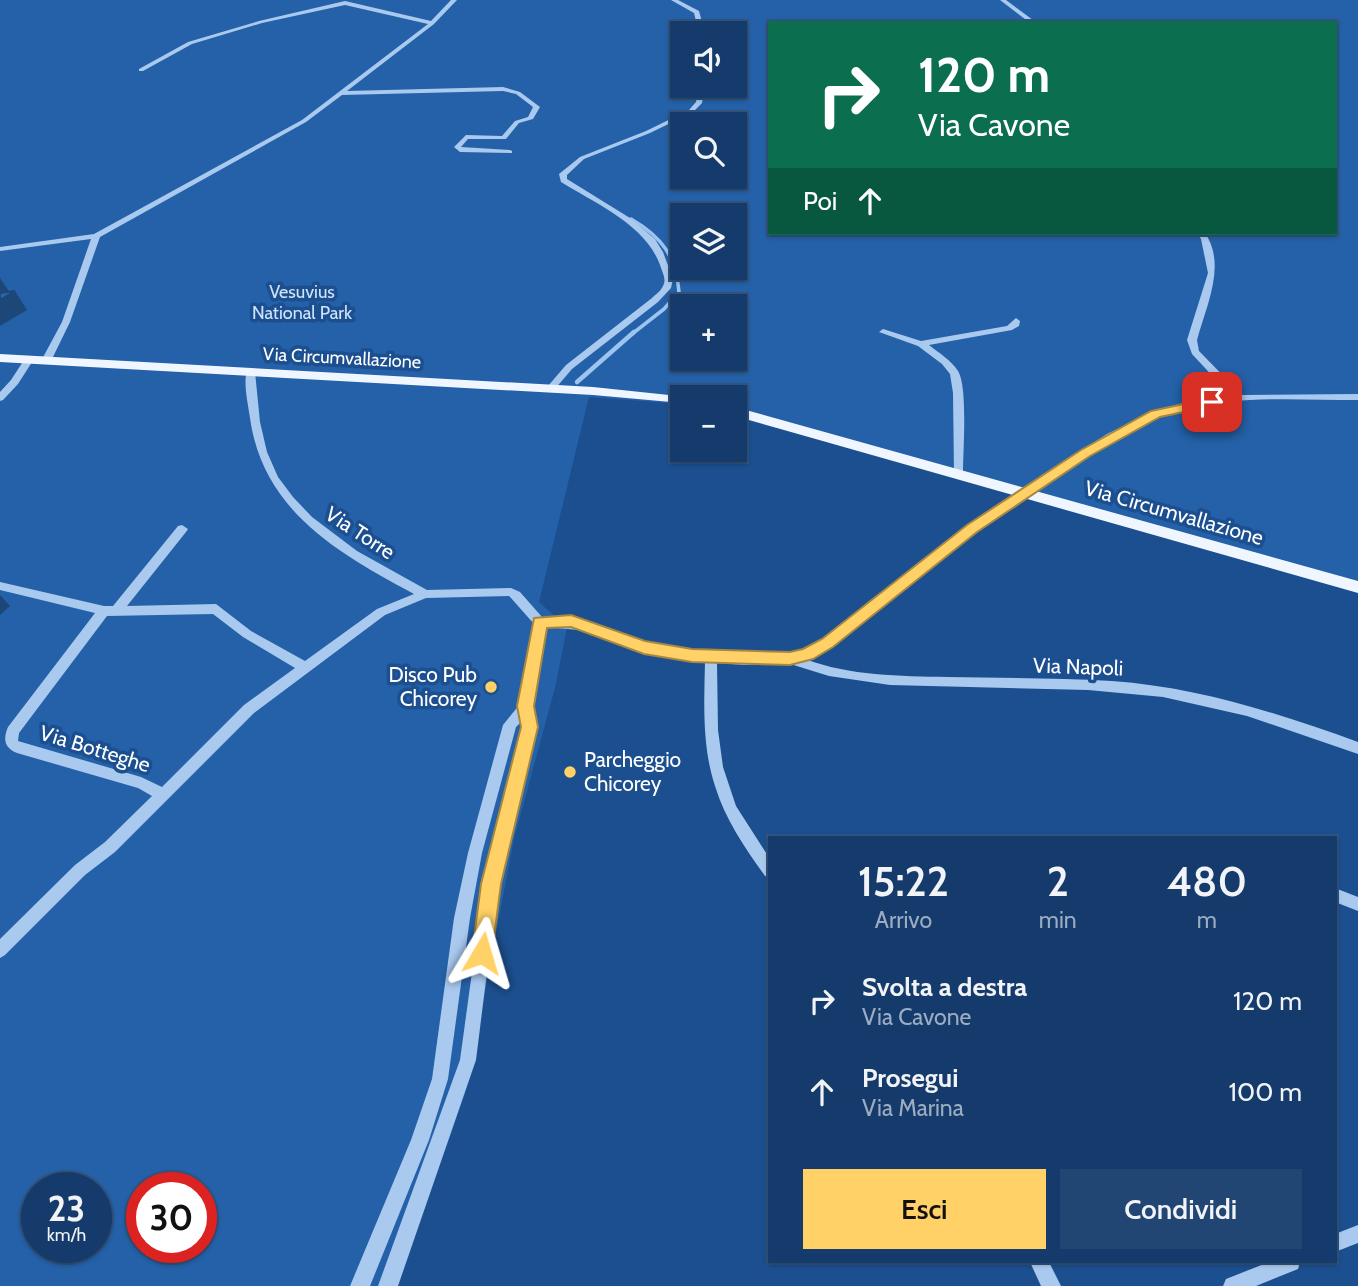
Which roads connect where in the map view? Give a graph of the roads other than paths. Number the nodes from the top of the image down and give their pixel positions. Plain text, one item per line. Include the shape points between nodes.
1 (453, 0) edge
2 (674, 0) edge
3 (1003, 0) edge
4 (699, 21) edge
5 (1031, 21) edge
6 (432, 23) junction
7 (141, 69) dead end
8 (341, 93) junction
9 (700, 98) edge
10 (510, 152) dead end
11 (1202, 235) edge
12 (96, 236) junction
13 (0, 249) edge
14 (1016, 321) dead end
15 (883, 332) dead end
16 (921, 344) junction
17 (0, 358) edge
18 (29, 359) junction
19 (46, 360) junction
20 (250, 372) junction
21 (551, 388) junction
22 (1238, 397) junction
23 (1358, 397) edge
24 (0, 398) edge
25 (670, 398) edge
26 (747, 414) edge
27 (958, 472) junction
28 (1024, 491) junction
29 (182, 529) dead end
30 (0, 586) edge
31 (1358, 587) edge
32 (425, 594) junction
33 (110, 611) junction
34 (540, 622) junction
35 (711, 657) junction
36 (790, 659) junction
37 (304, 667) junction
38 (526, 706) junction
39 (1358, 748) edge
40 (163, 794) junction
41 (768, 868) edge
42 (1337, 896) edge
43 (1358, 904) edge
44 (0, 950) edge
45 (1358, 1234) edge
46 (1337, 1242) edge
47 (1040, 1263) edge
48 (1289, 1263) edge
49 (360, 1286) edge
50 (388, 1286) edge
51 (1051, 1286) edge
52 (1233, 1286) edge

1 - 6 street
2 - 4 street via 697,12
3 - 5 street
6 - 7 street via 345,3 190,43
6 - 8 street
8 - 10 street via 503,89 518,93 537,107 531,118 517,122 504,138 466,137 457,147
8 - 12 street via 284,134
9 - 21 street via 691,111 594,152 563,174 564,180 640,229 659,252 669,279 661,294 569,367
11 - 22 street via 1212,273 1192,340 1195,352
12 - 13 street
12 - 19 street via 66,322
14 - 16 street via 1009,328
15 - 16 street
16 - 27 street via 954,374
17 - 18 main road, Via Circumvallazione
18 - 19 main road, Via Circumvallazione
18 - 24 street
19 - 20 main road, Via Circumvallazione
20 - 21 main road, Via Circumvallazione
20 - 32 street, Via Torre via 263,454 302,517
21 - 25 main road, Via Circumvallazione
22 - 23 street
22 - 28 street via 1156,414
26 - 27 main road, Via Circumvallazione
27 - 28 main road, Via Circumvallazione
28 - 31 main road, Via Circumvallazione
28 - 36 street via 828,643
29 - 33 street
30 - 33 street
32 - 34 street via 511,592 530,617
32 - 37 street via 381,612
33 - 37 street via 216,609 247,634
33 - 40 street, Via Botteghe via 13,730 11,743
34 - 35 street via 571,621 644,648
34 - 38 street
35 - 36 street
35 - 41 street via 714,744 726,799
36 - 39 street, Via Napoli via 819,671 872,679 1130,688 1181,694 1237,706
37 - 40 street via 249,709
38 - 49 street via 510,725 475,853 440,1079
38 - 50 street via 529,727 491,884 468,1060
40 - 44 street
42 - 43 street
45 - 46 street
47 - 51 street
48 - 52 street

